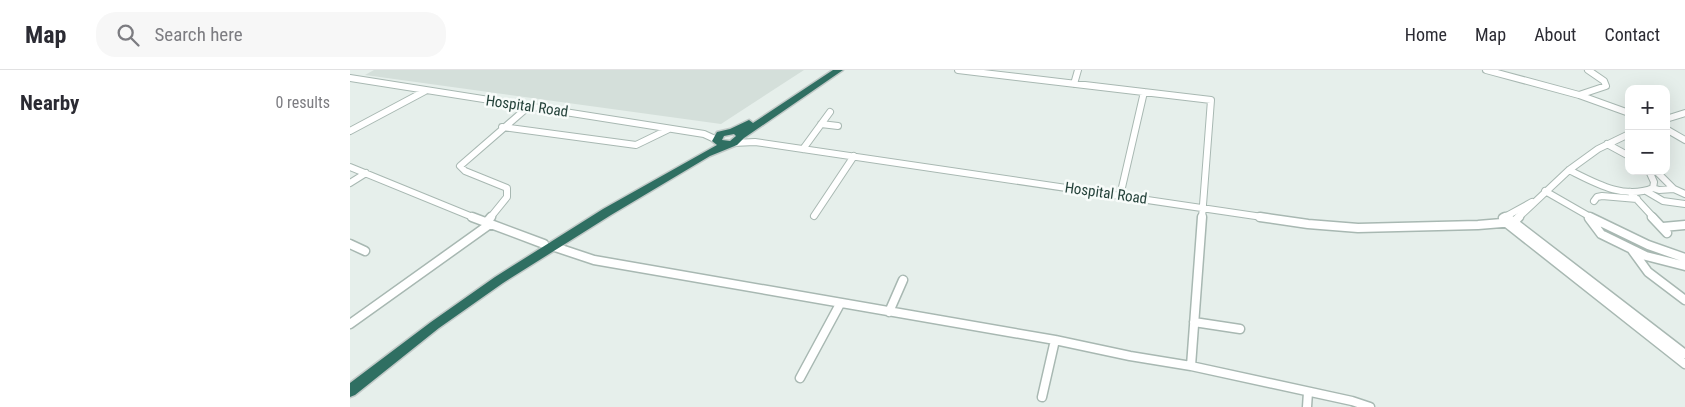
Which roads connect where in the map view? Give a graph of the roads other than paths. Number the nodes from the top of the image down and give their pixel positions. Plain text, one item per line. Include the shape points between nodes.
1 (830, 70) edge
2 (839, 70) edge
3 (958, 70) edge
4 (1078, 70) edge
5 (1486, 70) edge
6 (1600, 70) edge
7 (1590, 71) edge
8 (350, 78) edge
9 (1074, 84) junction
10 (426, 90) junction
11 (1144, 92) junction
12 (1579, 96) junction
13 (528, 107) junction
14 (830, 112) dead end
15 (1625, 112) edge
16 (1685, 113) edge
17 (1670, 117) edge
18 (821, 124) junction
19 (838, 126) dead end
20 (502, 127) junction
21 (669, 128) junction
22 (1668, 130) edge
23 (350, 131) edge
24 (1625, 136) edge
25 (724, 138) junction
26 (1685, 140) edge
27 (755, 142) junction
28 (1607, 144) junction
29 (803, 149) junction
30 (1625, 154) edge
31 (854, 156) junction
32 (350, 167) edge
33 (1569, 170) junction
34 (366, 173) junction
35 (1651, 175) edge
36 (1660, 175) edge
37 (350, 183) edge
38 (1649, 189) junction
39 (1674, 189) junction
40 (1545, 191) junction
41 (1630, 192) junction
42 (1685, 194) edge
43 (1120, 196) junction
44 (1637, 199) junction
45 (1594, 201) dead end
46 (1685, 204) edge
47 (1204, 208) junction
48 (814, 216) dead end
49 (1588, 216) junction
50 (1507, 220) junction
51 (488, 224) junction
52 (1685, 225) edge
53 (350, 244) edge
54 (548, 245) junction
55 (1631, 249) junction
56 (365, 251) dead end
57 (1685, 258) edge
58 (1685, 266) edge
59 (903, 280) dead end
60 (1685, 300) edge
61 (840, 304) junction
62 (889, 312) junction
63 (1194, 322) junction
64 (350, 324) edge
65 (1240, 329) dead end
66 (1055, 340) junction
67 (1681, 355) edge
68 (1685, 364) edge
69 (1191, 366) junction
70 (800, 378) dead end
71 (350, 382) edge
72 (350, 391) edge
73 (1308, 392) junction
74 (1042, 397) dead end
75 (1307, 407) edge
76 (1370, 407) edge

1 - 25 highway
2 - 25 highway
3 - 9 street
4 - 9 street
5 - 12 street
6 - 7 street
7 - 12 street via 1606,86
8 - 10 street, Hospital Road
9 - 11 street
10 - 13 street, Hospital Road
10 - 23 street
11 - 43 street
11 - 47 street via 1211,100
12 - 15 street
13 - 20 street
13 - 21 street, Hospital Road
14 - 18 street
16 - 17 street
18 - 19 street
18 - 29 street
20 - 21 street via 636,145
20 - 51 street via 460,166 507,188 507,197
21 - 25 street, Hospital Road
22 - 26 street
24 - 28 street
25 - 27 street
25 - 27 street
25 - 54 highway
25 - 54 highway via 657,183
27 - 29 street, Hospital Road
28 - 30 street
28 - 33 street
29 - 31 street, Hospital Road
31 - 43 street, Hospital Road
31 - 48 street
32 - 34 street
33 - 40 street
33 - 41 street via 1603,186
34 - 37 street
34 - 51 street
35 - 38 street via 1654,182
36 - 39 street
38 - 39 street
38 - 41 street
38 - 46 street via 1663,201
39 - 42 street
40 - 49 street
40 - 50 street via 1526,212
41 - 44 street
43 - 47 street, Hospital Road
44 - 45 street via 1602,196
44 - 52 street via 1665,230
47 - 50 street, Hospital Road via 1350,228
47 - 63 street
49 - 55 street via 1601,234
49 - 57 street via 1648,246
50 - 67 street
51 - 54 street
51 - 64 street
53 - 56 street
54 - 61 street via 594,260 698,276
54 - 71 highway via 437,316
54 - 72 highway via 435,325
55 - 58 street
55 - 60 street via 1648,272
59 - 62 street
61 - 62 street
61 - 70 street
62 - 66 street
63 - 65 street
63 - 69 street
66 - 69 street
66 - 74 street
67 - 68 street
69 - 73 street
73 - 75 street
73 - 76 street

